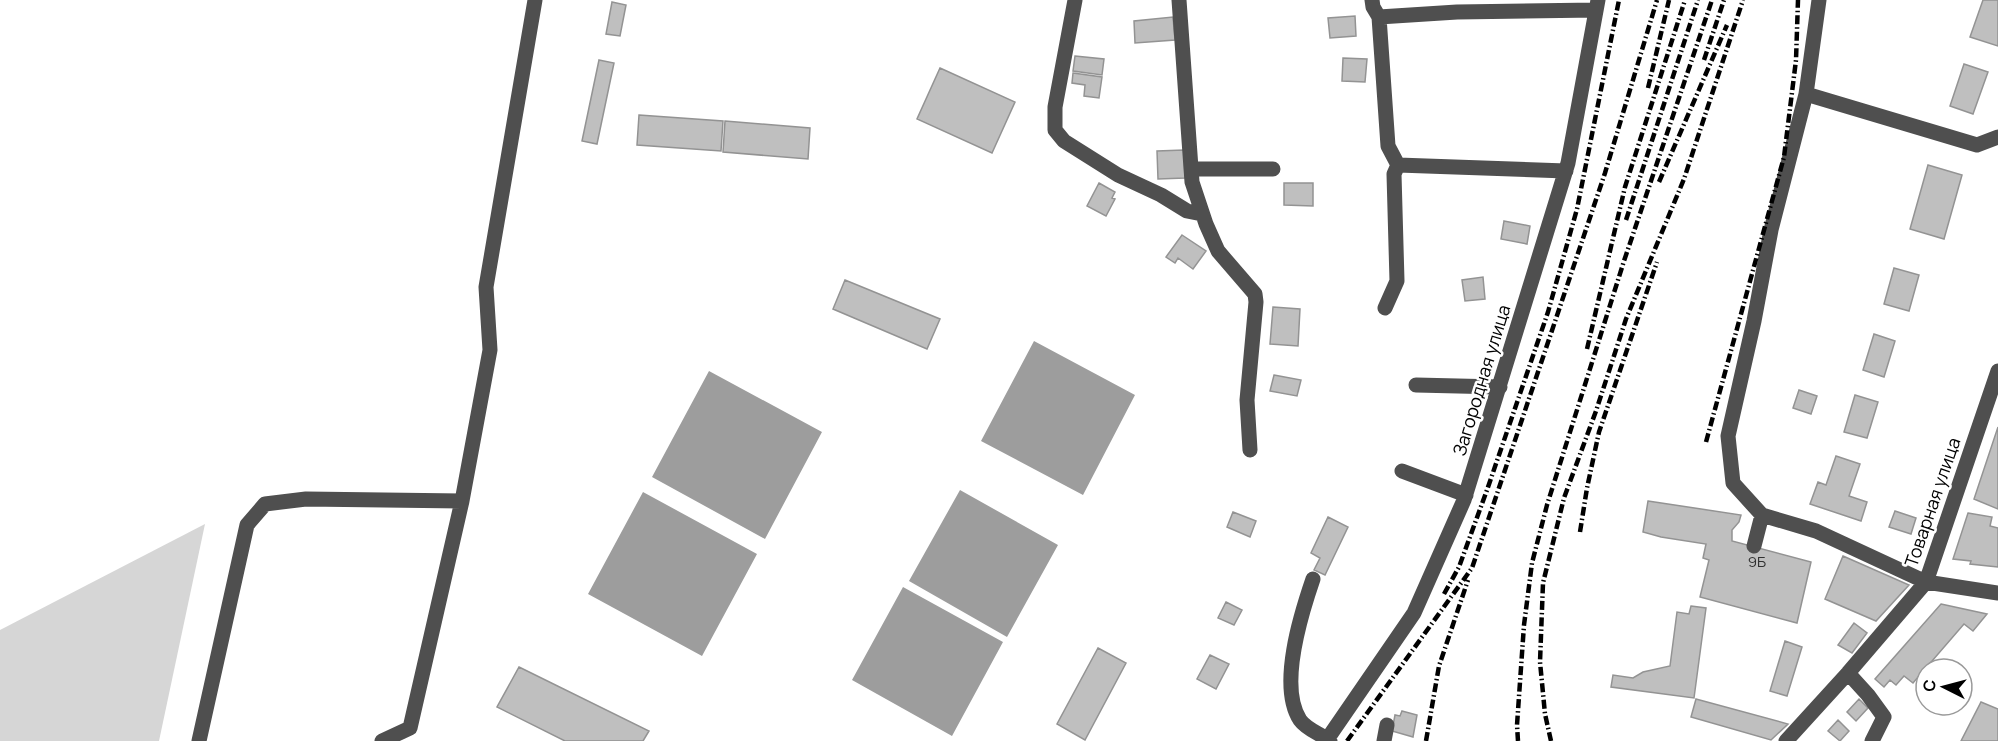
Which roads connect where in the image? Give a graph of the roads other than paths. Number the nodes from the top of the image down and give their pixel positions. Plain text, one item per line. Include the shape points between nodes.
1 (535, 0) edge
2 (1076, 0) edge
3 (1179, 0) edge
4 (1372, 0) edge
5 (1820, 0) edge
6 (1597, 5) edge
7 (1379, 17) junction
8 (1806, 94) junction
9 (1998, 137) edge
10 (1398, 165) junction
11 (1191, 169) junction
12 (1273, 169) dead end
13 (1566, 171) junction
14 (1202, 214) junction
15 (1385, 308) dead end
16 (1998, 371) edge
17 (1416, 385) dead end
18 (1500, 387) junction
19 (1250, 450) dead end
20 (1402, 471) dead end
21 (1466, 495) junction
22 (462, 501) junction
23 (1762, 515) junction
24 (1754, 546) dead end
25 (1314, 579) dead end
26 (1926, 582) junction
27 (1998, 593) edge
28 (1848, 673) junction
29 (1387, 725) dead end
30 (1328, 740) edge
31 (199, 741) edge
32 (382, 741) edge
33 (1384, 741) edge
34 (1786, 741) edge
35 (1872, 741) edge

1 - 22 street via 486,287 490,350
2 - 14 street via 1055,107 1055,130 1064,141 1118,175 1187,211
3 - 11 street
4 - 7 street
5 - 8 street
6 - 7 street
6 - 13 street, Загородная улица
7 - 10 street via 1388,146
8 - 9 street via 1977,145
8 - 23 street via 1728,436 1733,483
10 - 13 street
10 - 15 street via 1394,174 1397,281
11 - 12 street
11 - 14 street
13 - 18 street, Загородная улица
14 - 19 street via 1218,251 1255,294 1247,400
16 - 26 street, Товарная улица
17 - 18 street
18 - 21 street, Загородная улица
20 - 21 street
21 - 30 street, Загородная улица via 1414,613
22 - 31 street via 306,499 265,504 247,525
22 - 32 street via 410,728
23 - 24 street
23 - 26 street via 1816,531
25 - 30 street via 1295,643 1291,699 1300,721
26 - 27 street
26 - 28 street, Товарная улица
28 - 34 street, Товарная улица
28 - 35 street via 1884,717
29 - 33 street

